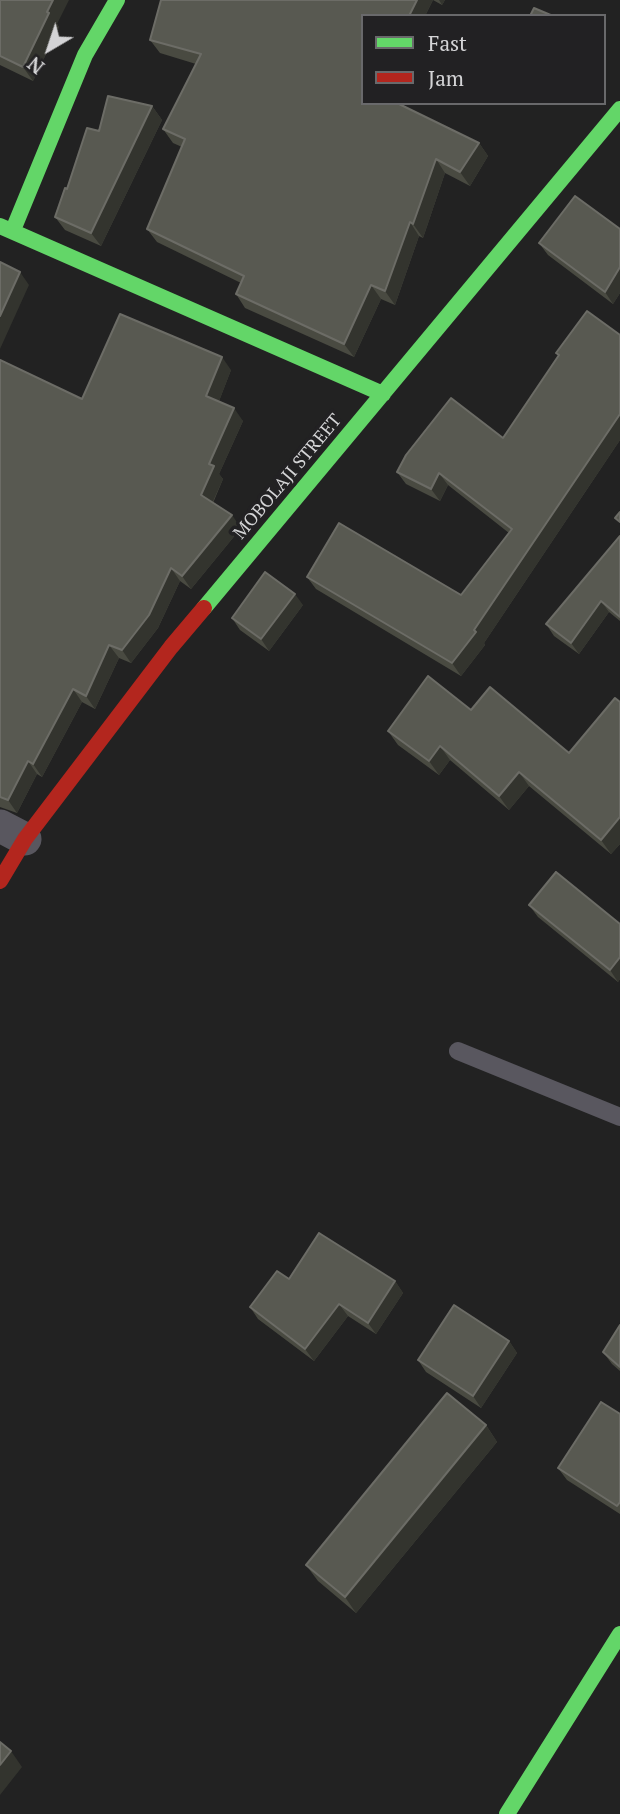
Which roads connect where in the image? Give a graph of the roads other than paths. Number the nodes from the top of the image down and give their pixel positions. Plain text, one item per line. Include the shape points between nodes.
1 (117, 0) edge
2 (620, 109) edge
3 (7, 228) edge
4 (383, 394) junction
5 (13, 833) edge
6 (0, 881) edge
7 (458, 1051) dead end
8 (620, 1117) edge
9 (620, 1634) edge
10 (507, 1814) edge

1 - 3 street via 85,55
2 - 4 street, MOBOLAJI STREET
3 - 4 street
4 - 5 street, MOBOLAJI STREET
5 - 6 street, MOBOLAJI STREET
7 - 8 lane
9 - 10 street

